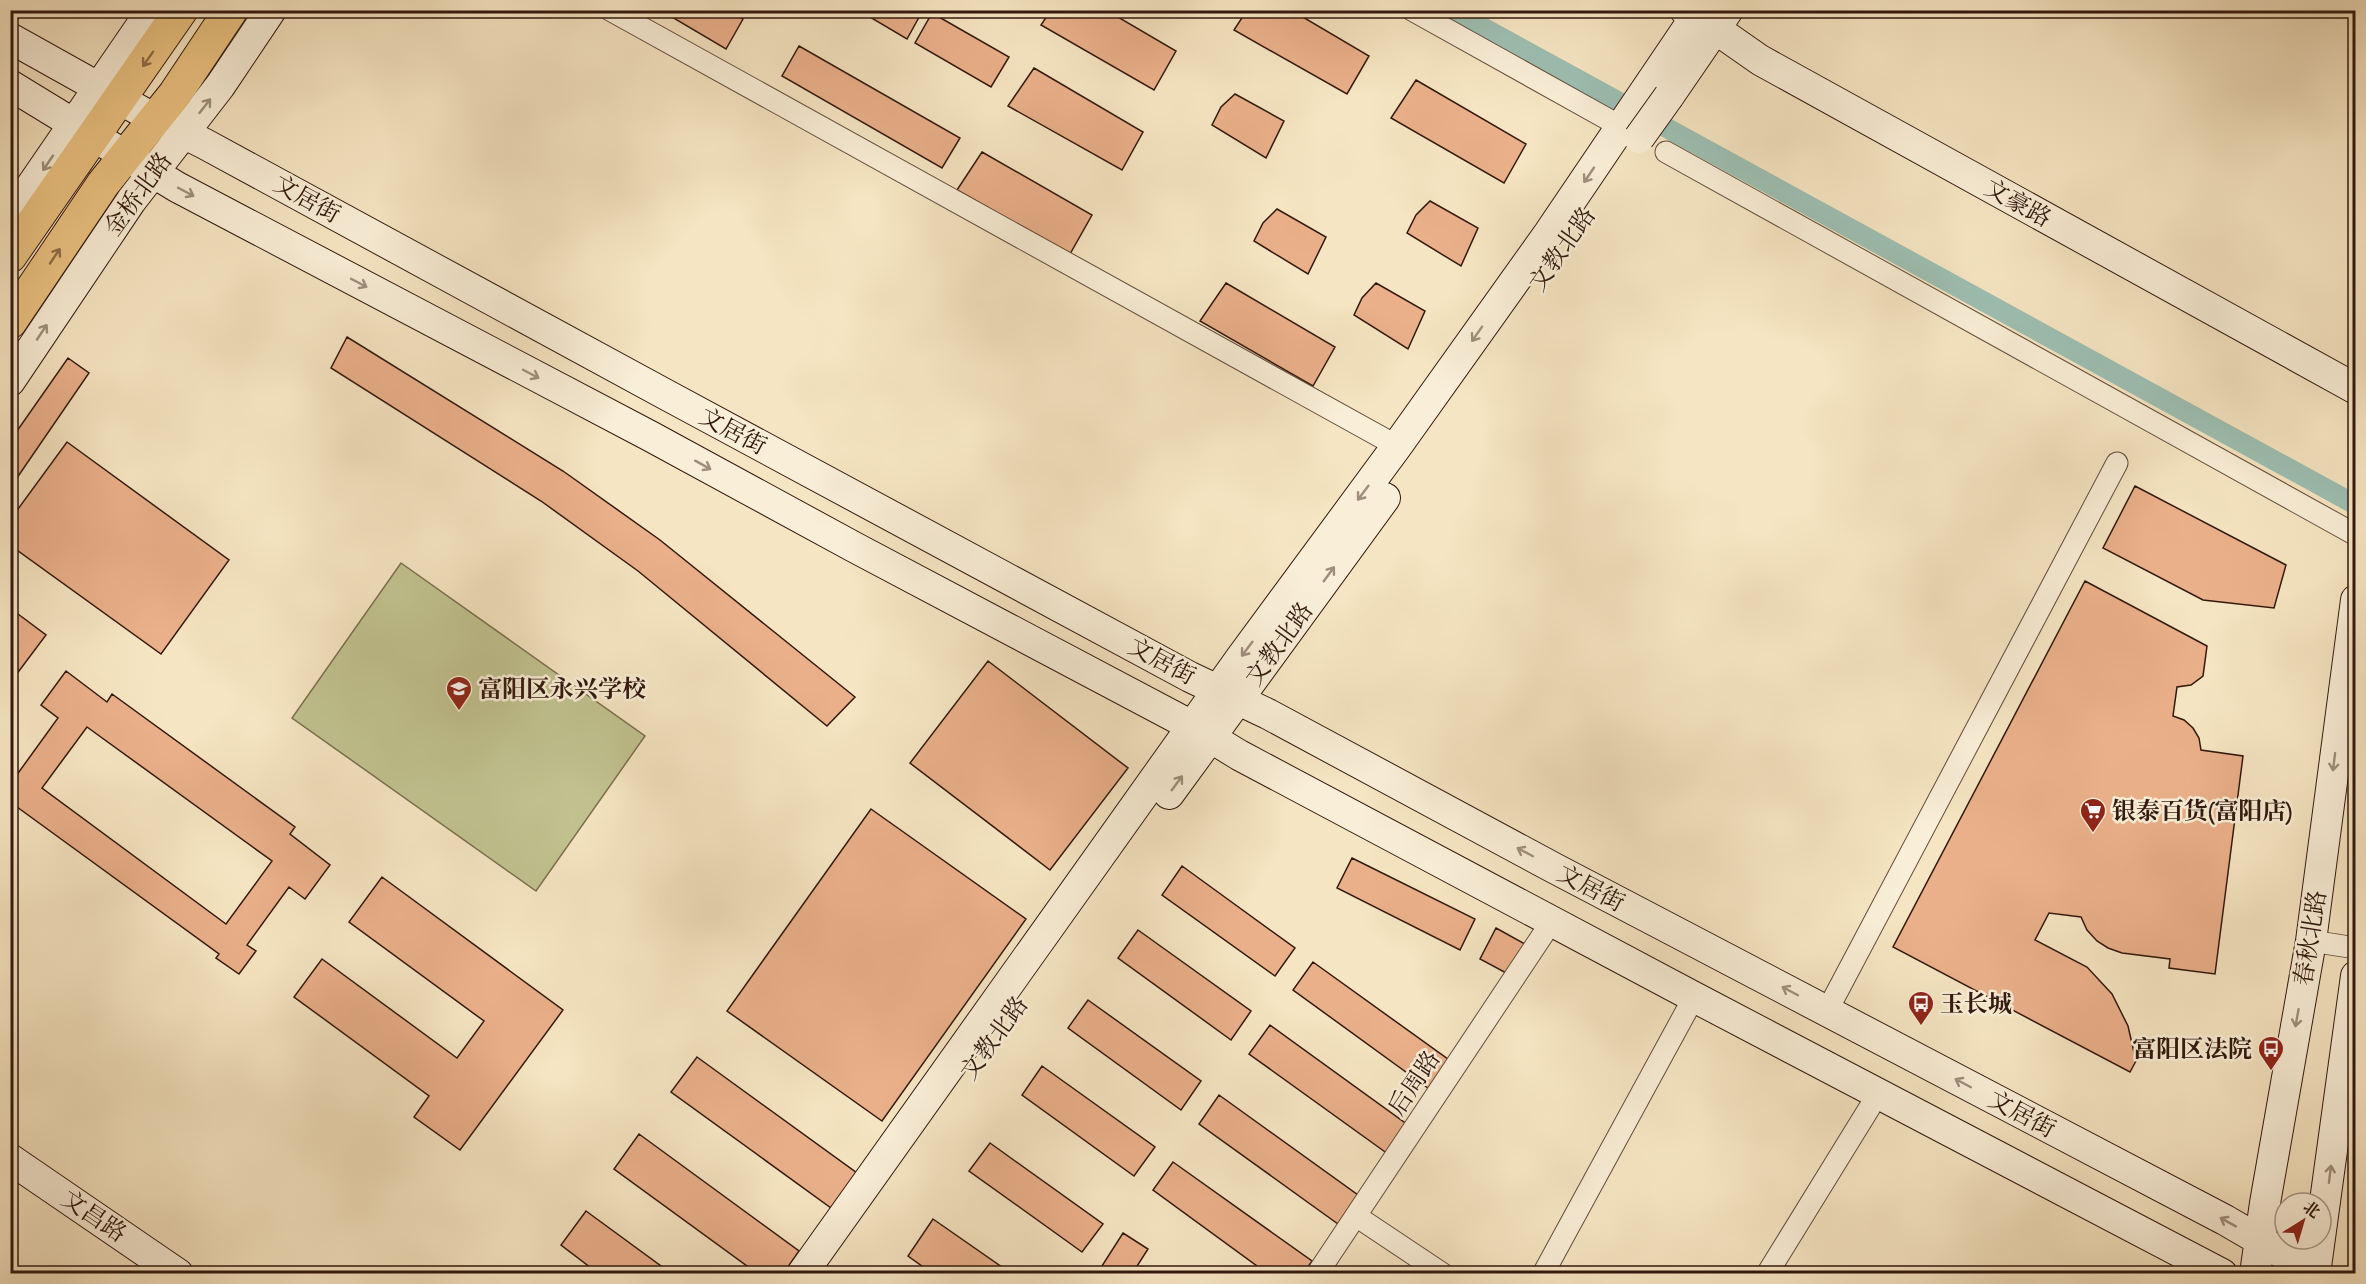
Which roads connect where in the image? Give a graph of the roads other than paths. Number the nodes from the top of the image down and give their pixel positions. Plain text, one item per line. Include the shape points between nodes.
1 (152, 10) edge
2 (181, 10) edge
3 (231, 10) edge
4 (271, 10) edge
5 (610, 10) edge
6 (1412, 10) edge
7 (1703, 21) edge
8 (10, 38) edge
9 (10, 85) edge
10 (110, 93) junction
11 (169, 126) junction
12 (1624, 129) junction
13 (83, 130) junction
14 (1666, 152) dead end
15 (124, 156) junction
16 (153, 173) junction
17 (10, 217) edge
18 (10, 256) edge
19 (10, 322) edge
20 (10, 381) edge
21 (2355, 389) edge
22 (2355, 409) edge
23 (1398, 446) junction
24 (2117, 463) dead end
25 (2355, 535) edge
26 (2355, 600) edge
27 (1227, 696) junction
28 (1201, 732) junction
29 (1552, 921) junction
30 (2311, 940) junction
31 (2355, 948) edge
32 (2355, 976) edge
33 (1694, 997) junction
34 (1827, 1011) junction
35 (1878, 1094) junction
36 (10, 1159) edge
37 (2144, 1179) junction
38 (1356, 1215) junction
39 (2126, 1223) junction
40 (2260, 1240) junction
41 (2316, 1273) edge
42 (178, 1274) edge
43 (802, 1274) edge
44 (824, 1274) edge
45 (1317, 1274) edge
46 (1443, 1274) edge
47 (1543, 1274) edge
48 (1767, 1274) edge
49 (2222, 1274) edge
50 (2255, 1274) edge

1 - 10 main road
2 -> 10 main road
3 - 11 main road, 金桥北路
11 -> 4 main road, 金桥北路 via 220,86
5 - 23 street
6 - 12 street
7 - 12 main road, 文教北路, bridge via 1660,90
7 - 21 main road, 文豪路 via 1760,60
7 - 22 main road, 文豪路 via 1751,73
8 - 10 main road, 文居街
9 - 13 main road, 文居街
10 - 11 main road, 文居街
10 - 13 main road
11 - 15 main road, 金桥北路
11 - 16 main road, 金桥北路
11 - 27 main road, 文居街
12 -> 23 main road, 文教北路
27 -> 12 main road, 文教北路 via 1445,414
13 - 15 main road, 文居街
13 -> 17 main road
13 - 18 main road
14 - 25 street
15 - 16 main road, 文居街
19 -> 15 main road, 金桥北路
20 -> 16 main road, 金桥北路
16 -> 28 main road, 文居街
23 -> 27 main road, 文教北路
24 - 34 street
26 -> 30 main road, 春秋北路
27 - 28 main road, 文教北路
34 -> 27 main road, 文居街 via 1268,714
28 - 29 main road, 文居街
28 - 43 main road, 文教北路
44 -> 28 main road, 文教北路
29 - 33 main road, 文居街
29 - 38 street, 后周路
30 - 31 street
30 -> 40 main road, 春秋北路
41 -> 32 main road
33 - 35 main road, 文居街
33 - 47 street
37 -> 34 main road, 文居街
35 - 39 main road, 文居街
35 - 48 street
36 - 42 main road, 文昌路
37 - 39 main road via 2169,1209 2164,1222
40 -> 37 main road, 文居街
38 - 45 street, 后周路
38 - 46 street
39 - 49 main road, 文居街
40 - 41 main road, 文居街
40 - 50 main road, 春秋北路

